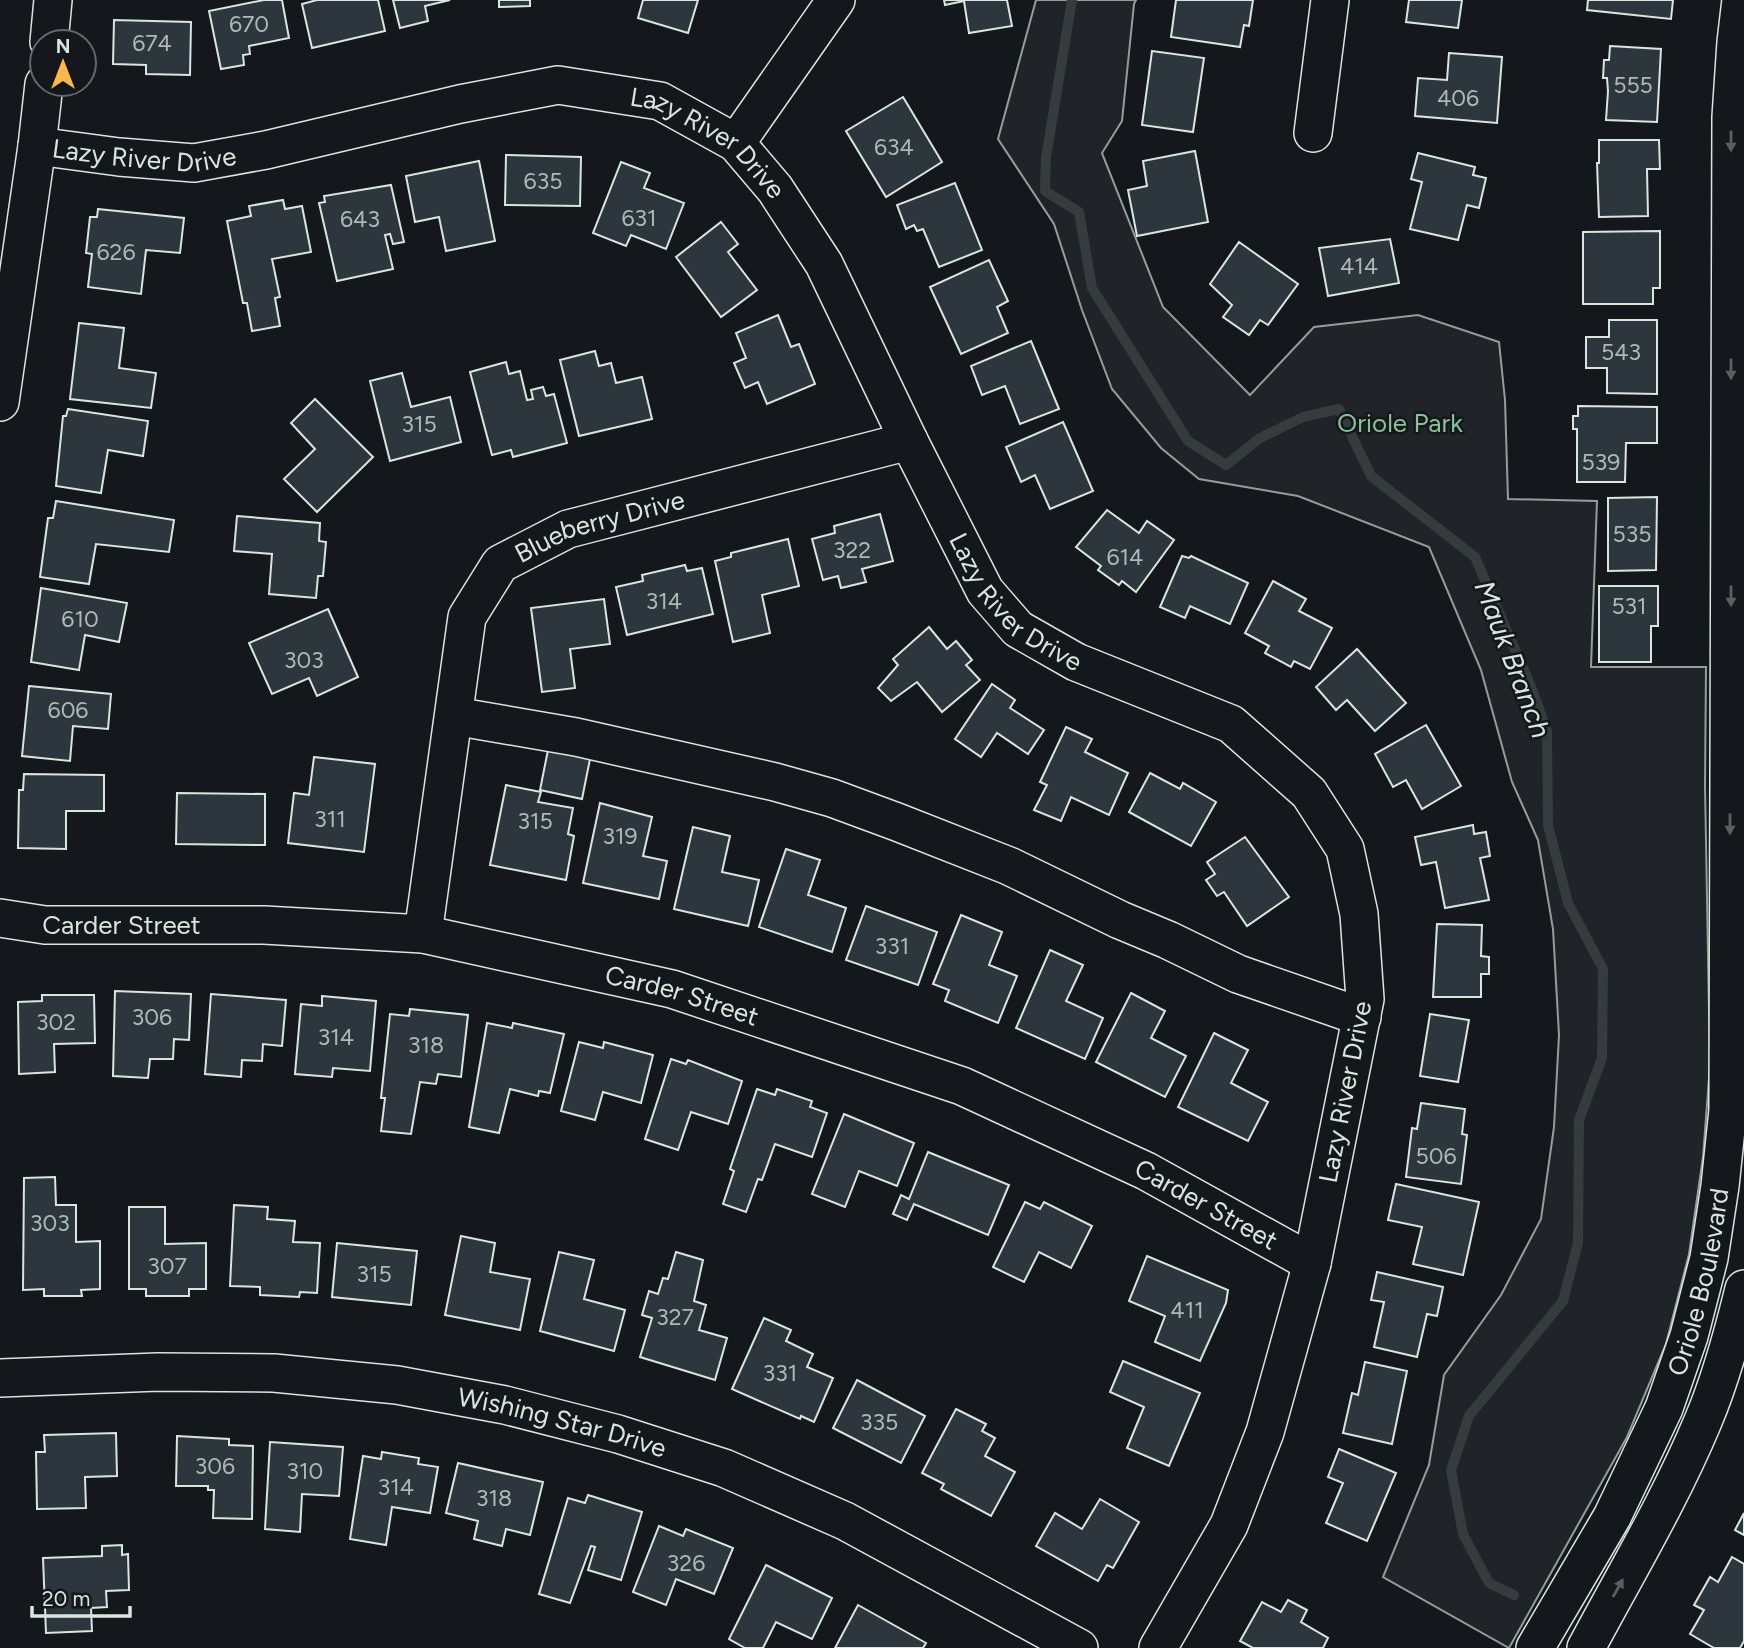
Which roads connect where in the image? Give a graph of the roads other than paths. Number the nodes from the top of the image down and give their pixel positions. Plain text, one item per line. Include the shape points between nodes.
1 (53, 0) edge
2 (836, 0) edge
3 (1330, 0) edge
4 (1741, 0) edge
5 (50, 28) edge
6 (42, 98) edge
7 (1313, 133) dead end
8 (736, 143) junction
9 (37, 146) junction
10 (0, 402) edge
11 (909, 441) junction
12 (454, 716) junction
13 (0, 918) edge
14 (423, 934) junction
15 (1362, 1017) junction
16 (1312, 1263) junction
17 (1744, 1289) edge
18 (1689, 1336) junction
19 (1736, 1359) edge
20 (0, 1378) edge
21 (1079, 1648) edge
22 (1158, 1648) edge
23 (1535, 1648) edge
24 (1586, 1648) edge

1 - 5 street
2 - 8 street
3 - 7 street
4 -> 18 street, Oriole Boulevard via 1731,117 1728,1110 1709,1258
6 - 9 street
8 - 9 street, Lazy River Drive via 660,101 558,85 194,163
8 - 11 street, Lazy River Drive via 775,189 824,264
9 - 10 street
11 - 12 street, Blueberry Drive via 569,528 500,564 467,617
11 - 15 street, Lazy River Drive via 985,591 1018,629 1076,662 1231,724 1309,793 1345,849 1359,914 1365,999
12 - 14 street, Blueberry Drive
12 - 15 street via 589,740 832,798 1009,866 1238,974
13 - 14 street, Carder Street via 46,925 264,925
14 - 16 street, Carder Street via 672,989 962,1086 1146,1171
15 - 16 street, Lazy River Drive
16 - 22 street, Lazy River Drive via 1265,1432 1229,1525
17 - 19 street, Oriole Boulevard
18 - 19 street
18 - 23 street, Oriole Boulevard via 1664,1408 1612,1517
24 -> 19 street, Oriole Boulevard via 1674,1487
20 - 21 street, Wishing Star Drive via 274,1373 397,1385 505,1405 724,1468 845,1521

